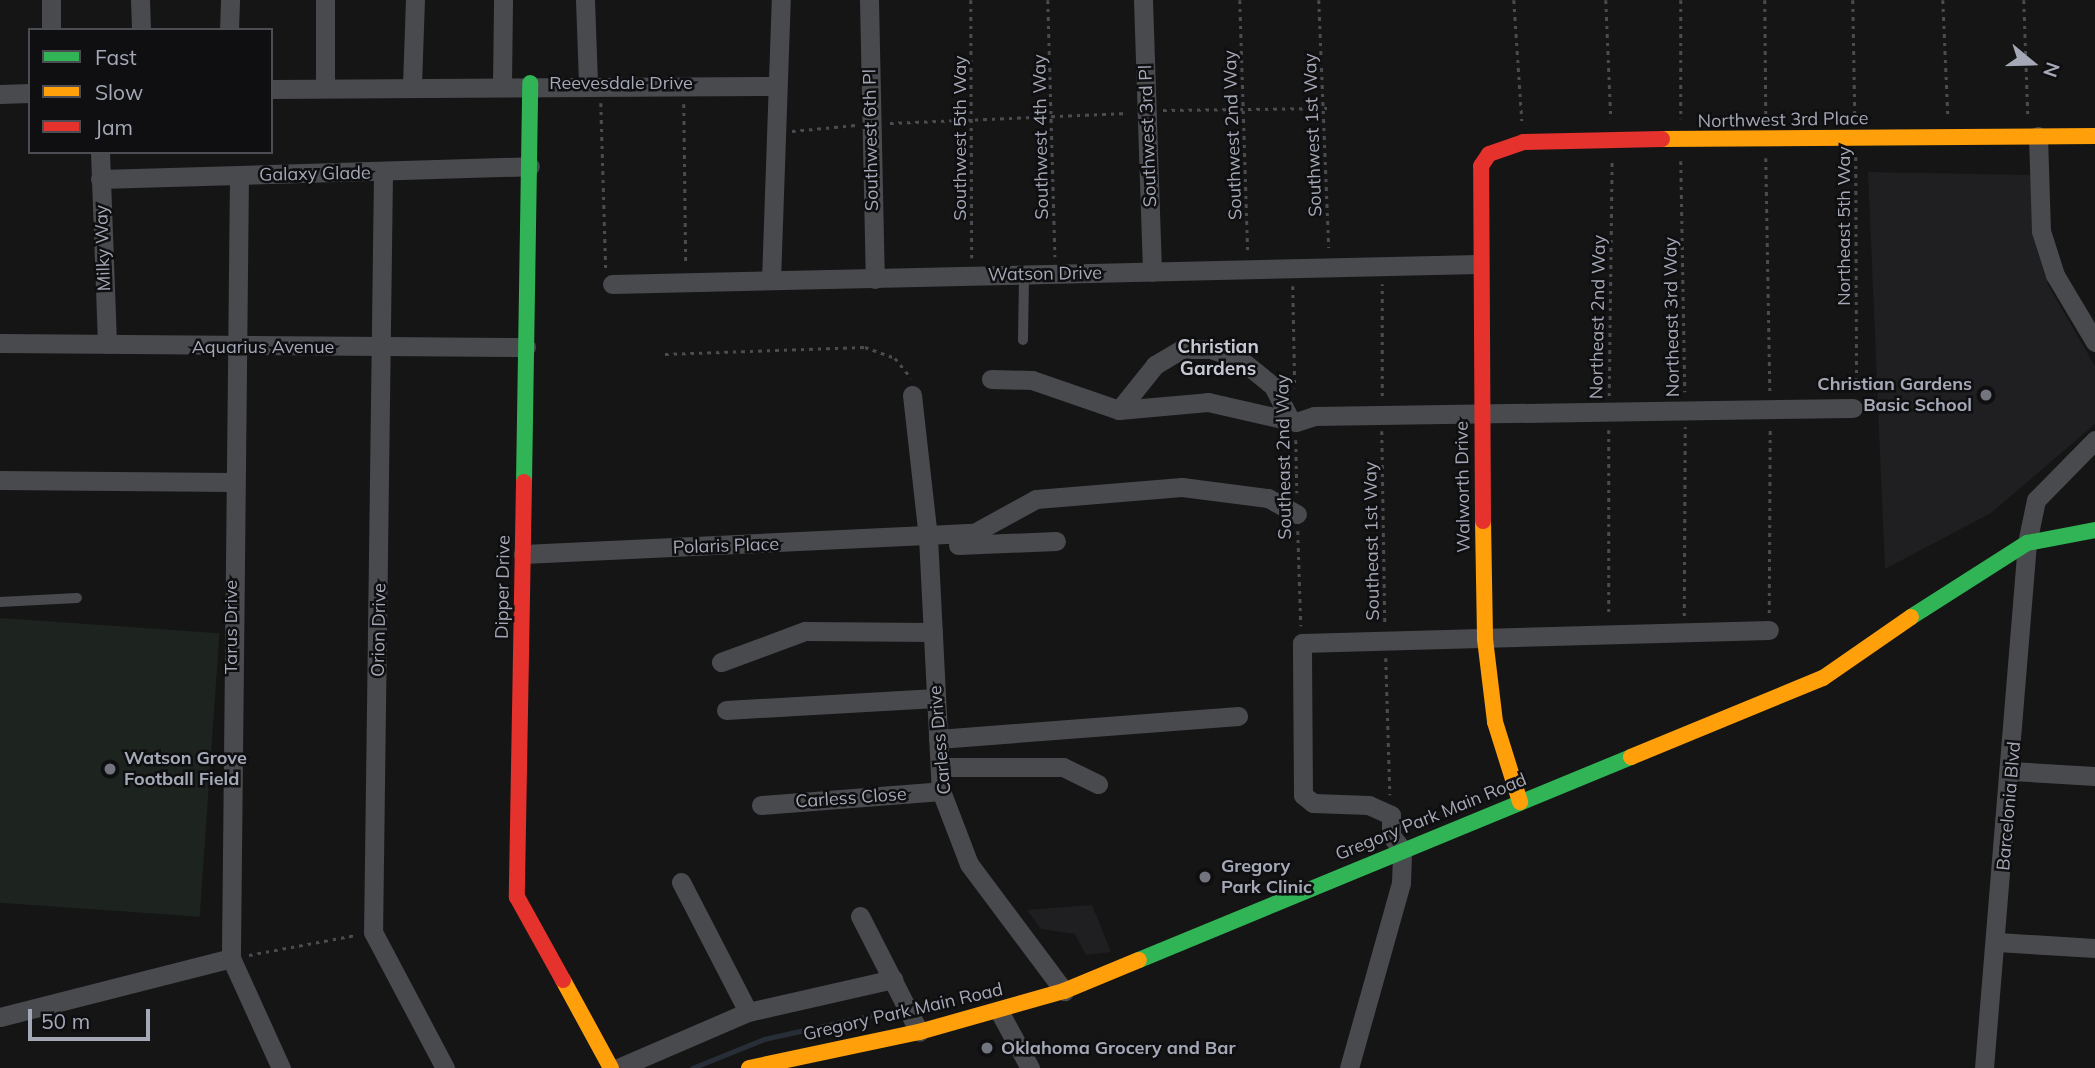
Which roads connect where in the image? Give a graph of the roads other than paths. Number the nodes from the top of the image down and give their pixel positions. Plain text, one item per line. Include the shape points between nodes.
1 (51, 0) edge
2 (140, 0) edge
3 (230, 0) edge
4 (326, 0) edge
5 (415, 0) edge
6 (503, 0) edge
7 (585, 0) edge
8 (782, 0) edge
9 (869, 0) edge
10 (1143, 0) edge
11 (51, 28) edge
12 (141, 28) edge
13 (229, 28) edge
14 (530, 83) junction
15 (594, 83) junction
16 (502, 84) junction
17 (412, 85) junction
18 (775, 86) junction
19 (273, 89) edge
20 (324, 89) junction
21 (28, 93) edge
22 (0, 94) edge
23 (2034, 136) junction
24 (2095, 136) edge
25 (100, 154) edge
26 (530, 166) junction
27 (1481, 166) joint
28 (383, 173) junction
29 (239, 175) junction
30 (100, 179) junction
31 (1479, 264) junction
32 (1153, 272) junction
33 (1024, 275) junction
34 (875, 279) junction
35 (771, 280) junction
36 (612, 284) road end
37 (1023, 340) dead end
38 (2095, 342) edge
39 (0, 343) edge
40 (107, 344) junction
41 (385, 347) junction
42 (526, 347) junction
43 (235, 349) junction
44 (991, 379) dead end
45 (912, 395) road end
46 (1853, 408) road end
47 (1119, 410) junction
48 (1481, 415) junction
49 (1293, 421) junction
50 (2095, 440) edge
51 (0, 480) edge
52 (231, 482) junction
53 (1297, 514) road end
54 (2095, 530) edge
55 (928, 541) junction
56 (1056, 541) dead end
57 (2026, 543) junction
58 (523, 555) junction
59 (76, 598) dead end
60 (0, 602) edge
61 (1769, 630) road end
62 (933, 632) junction
63 (1485, 639) junction
64 (721, 662) dead end
65 (936, 698) junction
66 (726, 710) dead end
67 (1238, 716) dead end
68 (938, 738) junction
69 (940, 767) junction
70 (2012, 771) junction
71 (2095, 776) edge
72 (1098, 784) dead end
73 (941, 791) junction
74 (1520, 802) junction
75 (761, 804) dead end
76 (1402, 849) junction
77 (681, 882) dead end
78 (860, 916) dead end
79 (1997, 942) junction
80 (2095, 948) edge
81 (231, 958) junction
82 (893, 979) junction
83 (1065, 991) junction
84 (999, 1011) junction
85 (748, 1012) junction
86 (0, 1017) edge
87 (917, 1029) junction
88 (281, 1068) edge
89 (445, 1068) edge
90 (611, 1068) edge
91 (618, 1068) edge
92 (749, 1068) edge
93 (1030, 1068) edge
94 (1349, 1068) edge
95 (1984, 1068) edge

1 - 11 street
2 - 12 street
3 - 13 street
4 - 20 street
5 - 17 street
6 - 16 street
7 - 15 street
8 - 18 street
9 - 34 street, Southwest 6th Pl
10 - 32 street, Southwest 3rd Pl
14 - 15 street, Reevesdale Drive
14 - 16 street, Reevesdale Drive
14 - 26 street, Dipper Drive
15 - 18 street, Reevesdale Drive
16 - 17 street, Reevesdale Drive
17 - 20 street, Reevesdale Drive
18 - 35 street
19 - 20 street, Reevesdale Drive
21 - 22 street
23 - 24 street, Northwest 3rd Place
23 - 27 street, Northwest 3rd Place via 1523,142 1499,147
23 - 38 street via 2041,231 2055,275
25 - 30 street, Milky Way
26 - 28 street, Galaxy Glade
26 - 42 street, Dipper Drive
27 - 31 street, Walworth Drive
28 - 29 street, Galaxy Glade
28 - 41 street, Orion Drive
29 - 30 street, Galaxy Glade
29 - 43 street, Tarus Drive
30 - 40 street, Milky Way
31 - 32 street, Watson Drive
31 - 48 street, Walworth Drive
32 - 33 street, Watson Drive
33 - 34 street, Watson Drive
33 - 37 lane
34 - 35 street, Watson Drive
35 - 36 street, Watson Drive
39 - 40 street, Aquarius Avenue
40 - 43 street, Aquarius Avenue
41 - 42 street, Aquarius Avenue
41 - 43 street, Aquarius Avenue
41 - 89 street, Orion Drive via 373,932
42 - 58 street, Dipper Drive
43 - 52 street, Tarus Drive
44 - 47 street via 1032,380
45 - 55 street, Carless Drive
46 - 48 street via 1609,409
47 - 49 street via 1209,402
47 - 49 street via 1155,365 1182,349 1211,349 1241,360 1273,386
48 - 49 street
48 - 63 street, Walworth Drive
50 - 57 street, Barcelonia Blvd via 2036,500
51 - 52 street
52 - 81 street, Tarus Drive
53 - 55 street via 1268,498 1182,487 1036,499 974,533
54 - 57 street, Gregory Park Main Road
55 - 56 street
55 - 58 street, Polaris Place
55 - 62 street, Carless Drive
57 - 70 street, Barcelonia Blvd
57 - 74 street, Gregory Park Main Road via 1823,678
58 - 90 street, Dipper Drive via 517,897
59 - 60 lane
61 - 63 street
62 - 64 street via 805,631
62 - 65 street, Carless Drive
63 - 74 street, Walworth Drive via 1495,722
63 - 76 street via 1302,643 1303,795 1313,803 1369,805 1391,815 1391,836
65 - 66 street
65 - 68 street, Carless Drive
67 - 68 street
68 - 69 street, Carless Drive
69 - 72 street via 1063,767
69 - 73 street, Carless Drive
70 - 71 street
70 - 79 street, Barcelonia Blvd
73 - 75 street, Carless Close
73 - 83 street, Carless Drive via 969,864
74 - 76 street, Gregory Park Main Road
76 - 83 street, Gregory Park Main Road
76 - 94 street via 1401,883
77 - 85 street
78 - 82 street
79 - 80 street
79 - 95 street, Barcelonia Blvd
81 - 86 street
81 - 88 street, Tarus Drive
82 - 85 street
82 - 87 street
83 - 84 street, Gregory Park Main Road
84 - 87 street, Gregory Park Main Road
84 - 93 street
85 - 91 street
87 - 92 street, Gregory Park Main Road

